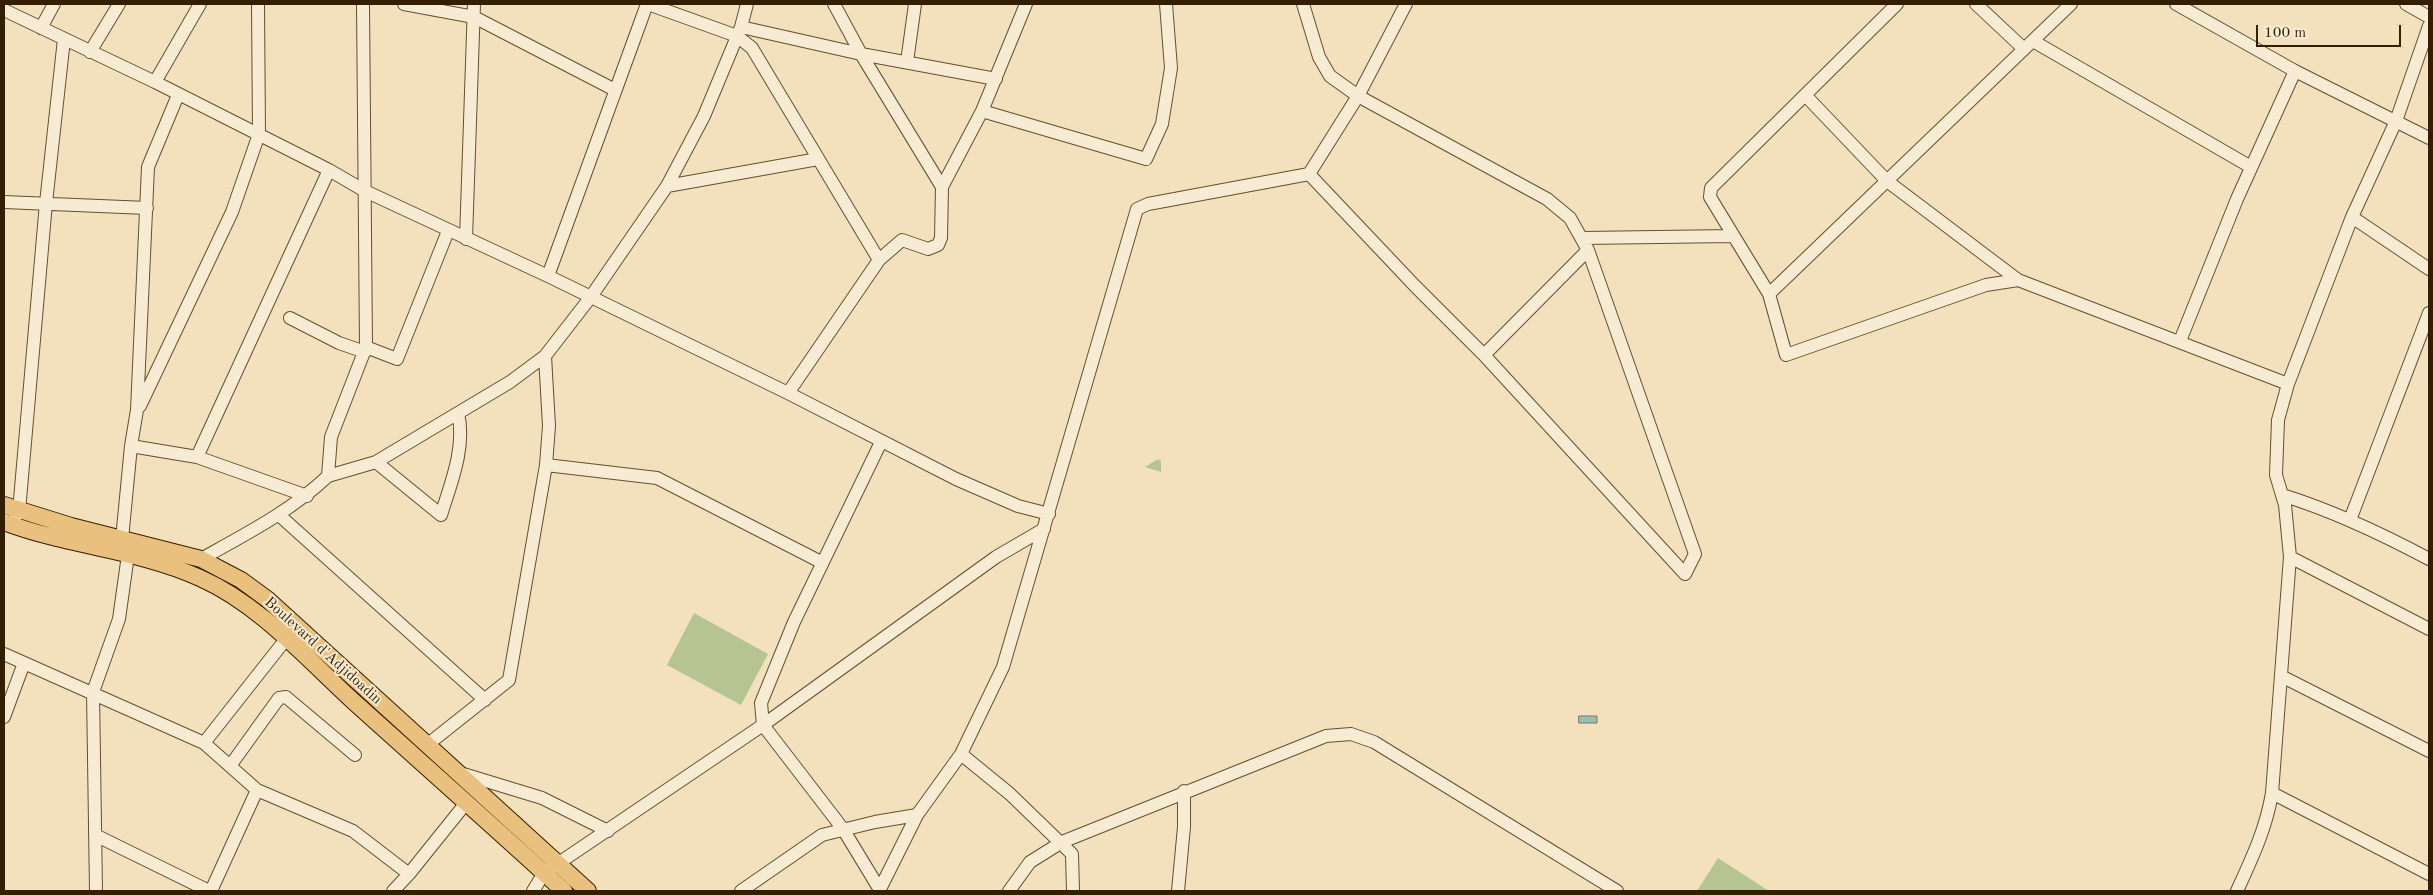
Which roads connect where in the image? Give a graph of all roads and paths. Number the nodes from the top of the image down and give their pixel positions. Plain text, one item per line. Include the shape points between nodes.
1 (54, 4) edge
2 (119, 4) edge
3 (200, 4) edge
4 (258, 4) edge
5 (363, 4) edge
6 (404, 4) edge
7 (474, 4) edge
8 (648, 4) edge
9 (747, 4) edge
10 (834, 4) edge
11 (915, 4) edge
12 (1026, 4) edge
13 (1166, 4) edge
14 (1303, 4) edge
15 (1406, 4) edge
16 (1897, 4) edge
17 (1976, 4) edge
18 (2071, 4) edge
19 (2176, 4) edge
20 (2406, 4) edge
21 (4, 10) edge
22 (474, 17) junction
23 (2429, 17) edge
24 (2429, 26) edge
25 (41, 28) junction
26 (739, 31) junction
27 (64, 39) junction
28 (2028, 45) junction
29 (90, 52) junction
30 (861, 54) junction
31 (907, 62) junction
32 (2295, 71) junction
33 (996, 79) junction
34 (155, 82) junction
35 (615, 90) junction
36 (178, 95) junction
37 (1358, 96) junction
38 (1806, 96) junction
39 (982, 111) junction
40 (2396, 121) junction
41 (260, 134) junction
42 (2429, 138) edge
43 (818, 159) junction
44 (2251, 167) junction
45 (330, 170) junction
46 (1309, 174) junction
47 (1887, 181) junction
48 (666, 186) junction
49 (942, 187) junction
50 (365, 191) junction
51 (4, 202) edge
52 (46, 203) junction
53 (147, 208) junction
54 (2352, 217) junction
55 (448, 231) junction
56 (1733, 236) junction
57 (1582, 238) junction
58 (466, 239) junction
59 (1588, 250) junction
60 (879, 260) junction
61 (2429, 269) edge
62 (548, 276) junction
63 (2018, 280) junction
64 (1769, 294) junction
65 (590, 298) junction
66 (2429, 313) edge
67 (290, 318) dead end
68 (2180, 341) junction
69 (366, 350) junction
70 (1484, 355) junction
71 (545, 356) junction
72 (2288, 384) junction
73 (788, 393) junction
74 (138, 410) junction
75 (458, 413) junction
76 (881, 442) junction
77 (131, 446) junction
78 (197, 457) junction
79 (376, 462) junction
80 (546, 465) junction
81 (328, 476) junction
82 (2282, 495) junction
83 (307, 496) junction
84 (1049, 514) junction
85 (279, 515) junction
86 (9, 516) edge
87 (2350, 520) junction
88 (1044, 529) junction
89 (122, 539) junction
90 (128, 555) junction
91 (2290, 557) junction
92 (202, 559) junction
93 (2429, 559) edge
94 (821, 562) junction
95 (300, 629) junction
96 (2429, 629) edge
97 (286, 639) junction
98 (4, 654) edge
99 (24, 663) junction
100 (2281, 676) junction
101 (356, 681) junction
102 (341, 690) junction
103 (93, 692) junction
104 (485, 700) junction
105 (4, 717) edge
106 (763, 725) junction
107 (204, 743) junction
108 (427, 745) junction
109 (2429, 751) edge
110 (961, 754) junction
111 (354, 755) dead end
112 (230, 766) junction
113 (458, 773) junction
114 (257, 790) junction
115 (1184, 791) junction
116 (2272, 793) junction
117 (466, 803) junction
118 (917, 815) junction
119 (843, 829) junction
120 (608, 831) junction
121 (95, 835) junction
122 (1062, 842) junction
123 (560, 864) junction
124 (544, 873) junction
125 (409, 874) junction
126 (2429, 874) edge
127 (880, 890) edge
128 (96, 891) edge
129 (210, 891) edge
130 (393, 891) edge
131 (533, 891) edge
132 (564, 891) edge
133 (588, 891) edge
134 (741, 891) edge
135 (1009, 891) edge
136 (1073, 891) edge
137 (1178, 891) edge
138 (1617, 891) edge
139 (2237, 891) edge

1 - 25 street
2 - 29 street
3 - 34 street
4 - 41 street
5 - 50 street
6 - 22 street
7 - 22 street
8 - 26 street
8 - 35 street
9 - 26 street
10 - 30 street
11 - 31 street
12 - 33 street
13 - 39 street via 1171,68 1162,124 1146,159
14 - 37 street via 1318,57 1330,76
15 - 37 street
16 - 38 street
17 - 28 street
18 - 28 street
19 - 32 street
20 - 23 street
21 - 25 street
22 - 35 street
22 - 58 street
24 - 40 street
25 - 27 street
26 - 30 street
26 - 43 street
26 - 48 street via 704,116
27 - 29 street
27 - 52 street
28 - 44 street
28 - 47 street
29 - 34 street
30 - 31 street
30 - 49 street
31 - 33 street
32 - 40 street
32 - 44 street
33 - 39 street
34 - 36 street
35 - 62 street
36 - 41 street
36 - 53 street via 148,167
37 - 46 street
37 - 57 street via 1547,199 1570,218
38 - 47 street
38 - 56 street via 1711,188 1710,197
39 - 49 street
40 - 42 street
40 - 54 street
41 - 45 street
41 - 74 street via 232,212
43 - 48 street
43 - 60 street
44 - 68 street
45 - 50 street
45 - 78 street
46 - 70 street
46 - 84 street via 1148,204 1137,210
47 - 63 street
47 - 64 street
48 - 65 street
49 - 60 street via 941,238 938,245 928,249 902,240
50 - 55 street
50 - 69 street
51 - 52 street
52 - 53 street
52 - 86 street
53 - 74 street
54 - 61 street
54 - 72 street
55 - 58 street
55 - 69 street via 397,358
56 - 57 street
56 - 64 street
57 - 59 street
58 - 62 street
59 - 70 street
59 - 70 street via 1695,554 1685,574
60 - 73 street
62 - 65 street
63 - 64 street via 1986,285 1786,355
63 - 68 street
65 - 71 street
65 - 73 street
66 - 87 street
67 - 69 street via 339,343
68 - 72 street
69 - 81 street via 331,437
71 - 75 street via 510,382
71 - 80 street via 549,426
72 - 82 street via 2278,420 2275,455
73 - 76 street
74 - 77 street
75 - 79 street
75 - 79 street via 461,425 457,458 441,515
76 - 84 street via 1018,506
76 - 94 street
77 - 78 street
77 - 89 street
78 - 83 street
79 - 81 street
80 - 94 street via 657,478
80 - 104 street via 510,674 507,683
81 - 83 street
82 - 87 street
82 - 91 street
83 - 85 street
84 - 88 street
85 - 92 street
85 - 104 street
86 - 89 main road, Boulevard d'Adjidoadin
86 - 90 main road, Boulevard d'Adjidoadin via 58,539
87 - 93 street
88 - 106 street via 988,563
88 - 110 street via 1004,667
89 - 92 main road, Boulevard d'Adjidoadin
90 - 97 main road, Boulevard d'Adjidoadin via 200,578 230,593
90 - 103 street via 119,619
91 - 96 street
91 - 100 street
92 - 95 main road, Boulevard d'Adjidoadin via 241,580
94 - 106 street via 762,697
95 - 97 street
95 - 101 main road, Boulevard d'Adjidoadin
97 - 102 main road, Boulevard d'Adjidoadin
97 - 107 street
98 - 99 street
99 - 103 street
99 - 105 street
100 - 109 street
100 - 116 street
101 - 102 main road
101 - 108 main road, Boulevard d'Adjidoadin
102 - 117 main road, Boulevard d'Adjidoadin
103 - 107 street
103 - 121 street
104 - 108 street
106 - 119 street
106 - 120 street
107 - 112 street
108 - 113 main road, Boulevard d'Adjidoadin
110 - 118 street
110 - 122 street
111 - 112 street via 286,697 279,698
112 - 114 street
113 - 120 street via 542,798
113 - 123 main road, Boulevard d'Adjidoadin
114 - 125 street via 353,831
114 - 129 street
115 - 122 street
115 - 137 street
115 - 138 street via 1326,736 1351,734 1374,742
116 - 126 street
116 - 139 street via 2261,838
117 - 124 main road, Boulevard d'Adjidoadin
117 - 125 street
118 - 119 street
118 - 127 street
119 - 127 street
119 - 134 street via 822,835
120 - 123 street
121 - 128 street
121 - 129 street
122 - 135 street via 1030,862
122 - 136 street via 1073,857
123 - 124 street
123 - 133 main road, Boulevard d'Adjidoadin
124 - 131 street
124 - 132 main road, Boulevard d'Adjidoadin
125 - 130 street

